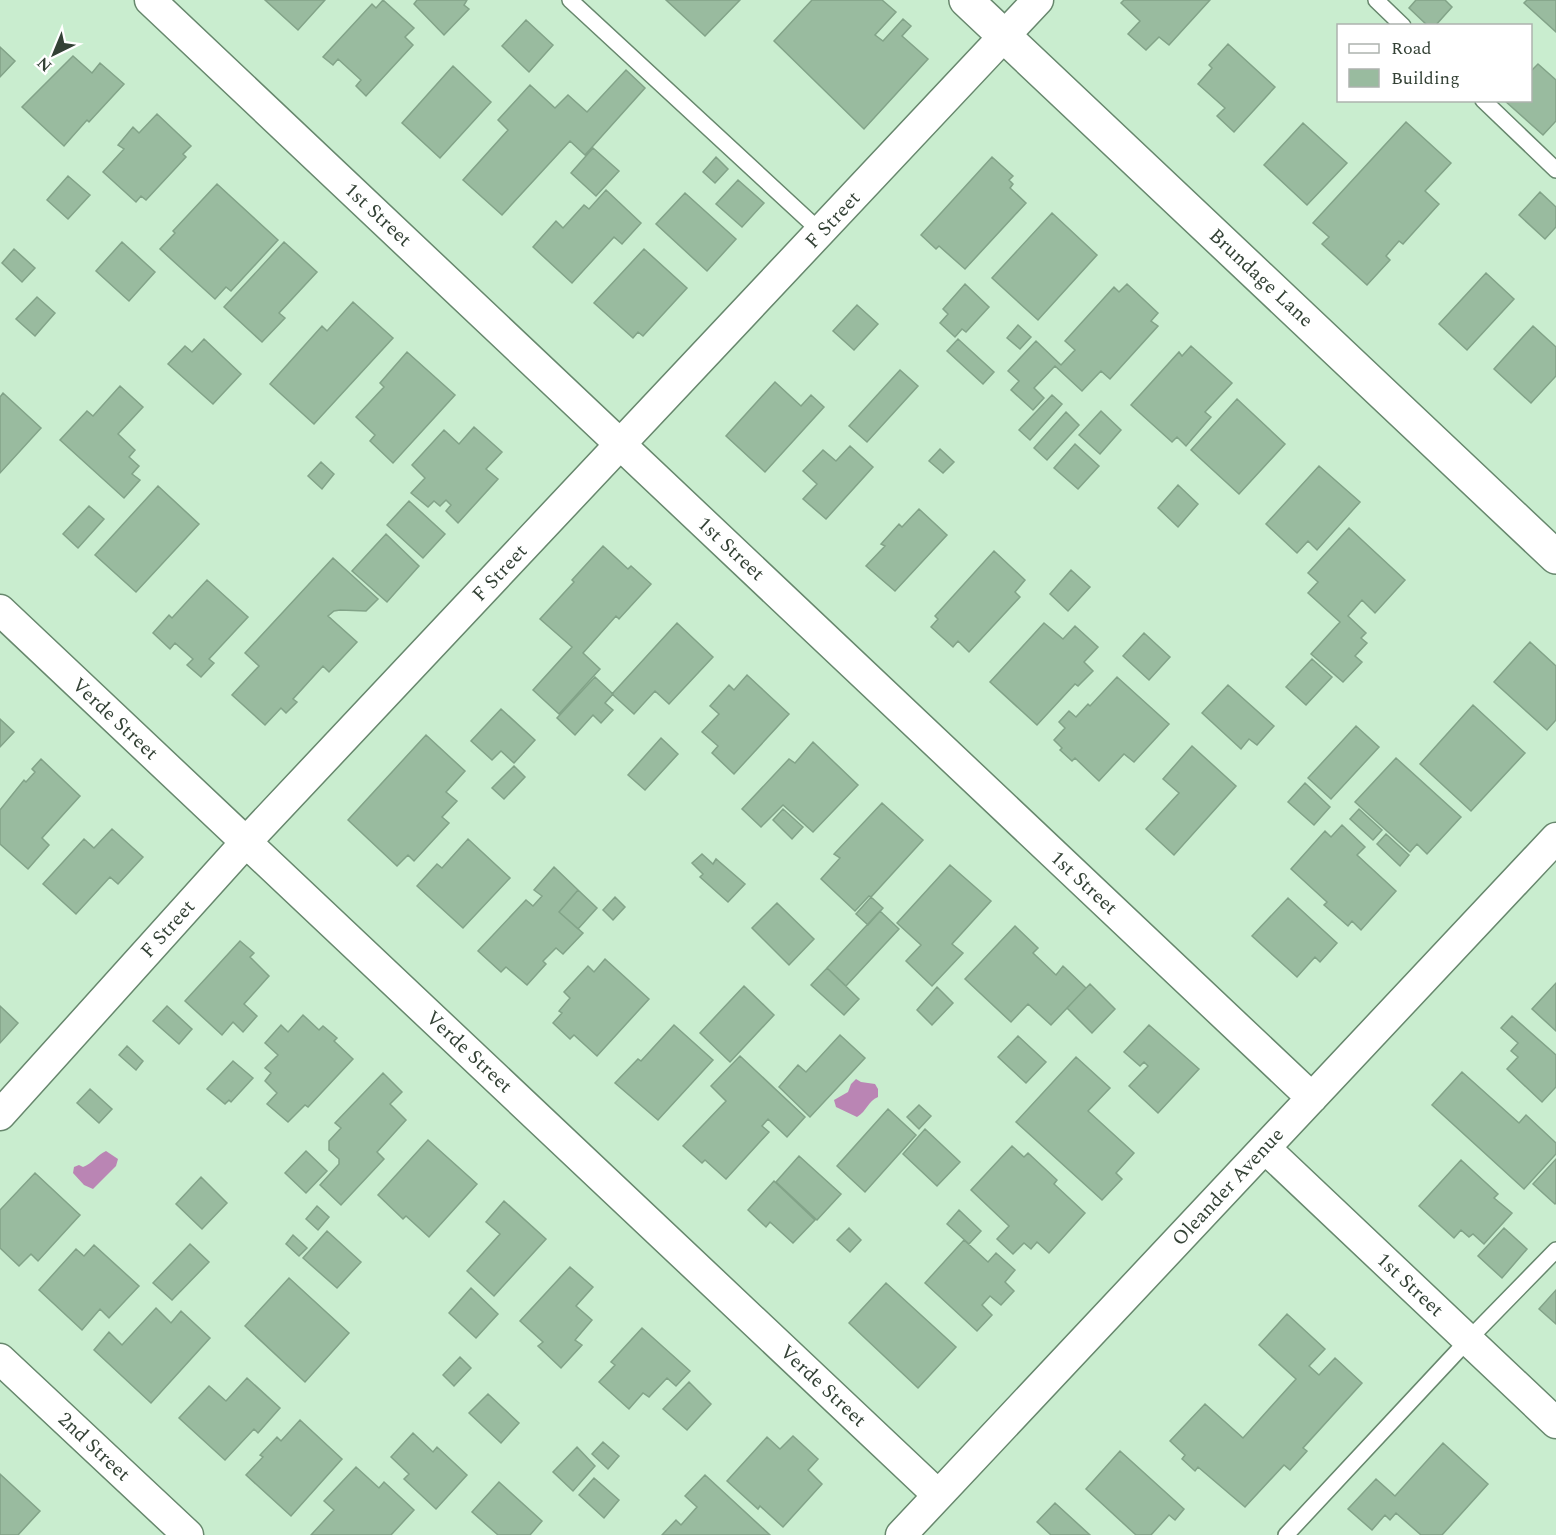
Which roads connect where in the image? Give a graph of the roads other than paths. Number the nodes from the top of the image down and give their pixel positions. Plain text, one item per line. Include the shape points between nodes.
1 (150, 0) edge
2 (570, 0) edge
3 (966, 0) edge
4 (1038, 0) edge
5 (1377, 0) edge
6 (1402, 24) edge
7 (1005, 37) junction
8 (1485, 102) edge
9 (1556, 170) edge
10 (821, 232) junction
11 (621, 445) junction
12 (1556, 557) edge
13 (0, 610) edge
14 (1556, 838) edge
15 (246, 842) junction
16 (1312, 1098) junction
17 (0, 1115) edge
18 (1265, 1148) junction
19 (1556, 1250) edge
20 (1468, 1340) junction
21 (0, 1359) edge
22 (1556, 1423) edge
23 (938, 1495) junction
24 (188, 1535) edge
25 (902, 1535) edge
26 (1287, 1535) edge

1 - 11 street, 1st Street
2 - 10 lane
3 - 7 main road, Brundage Lane
4 - 7 street, F Street
5 - 6 lane
7 - 10 street, F Street
7 - 12 main road, Brundage Lane
8 - 9 lane
10 - 11 street, F Street
11 - 15 street, F Street
11 - 16 street, 1st Street
13 - 15 street, Verde Street
14 - 16 street, Oleander Avenue
15 - 17 street, F Street
15 - 23 street, Verde Street
16 - 18 street, Oleander Avenue
18 - 20 street, 1st Street
18 - 23 street, Oleander Avenue
19 - 20 lane
20 - 22 street, 1st Street
20 - 26 lane
21 - 24 street, 2nd Street
23 - 25 street, Oleander Avenue

